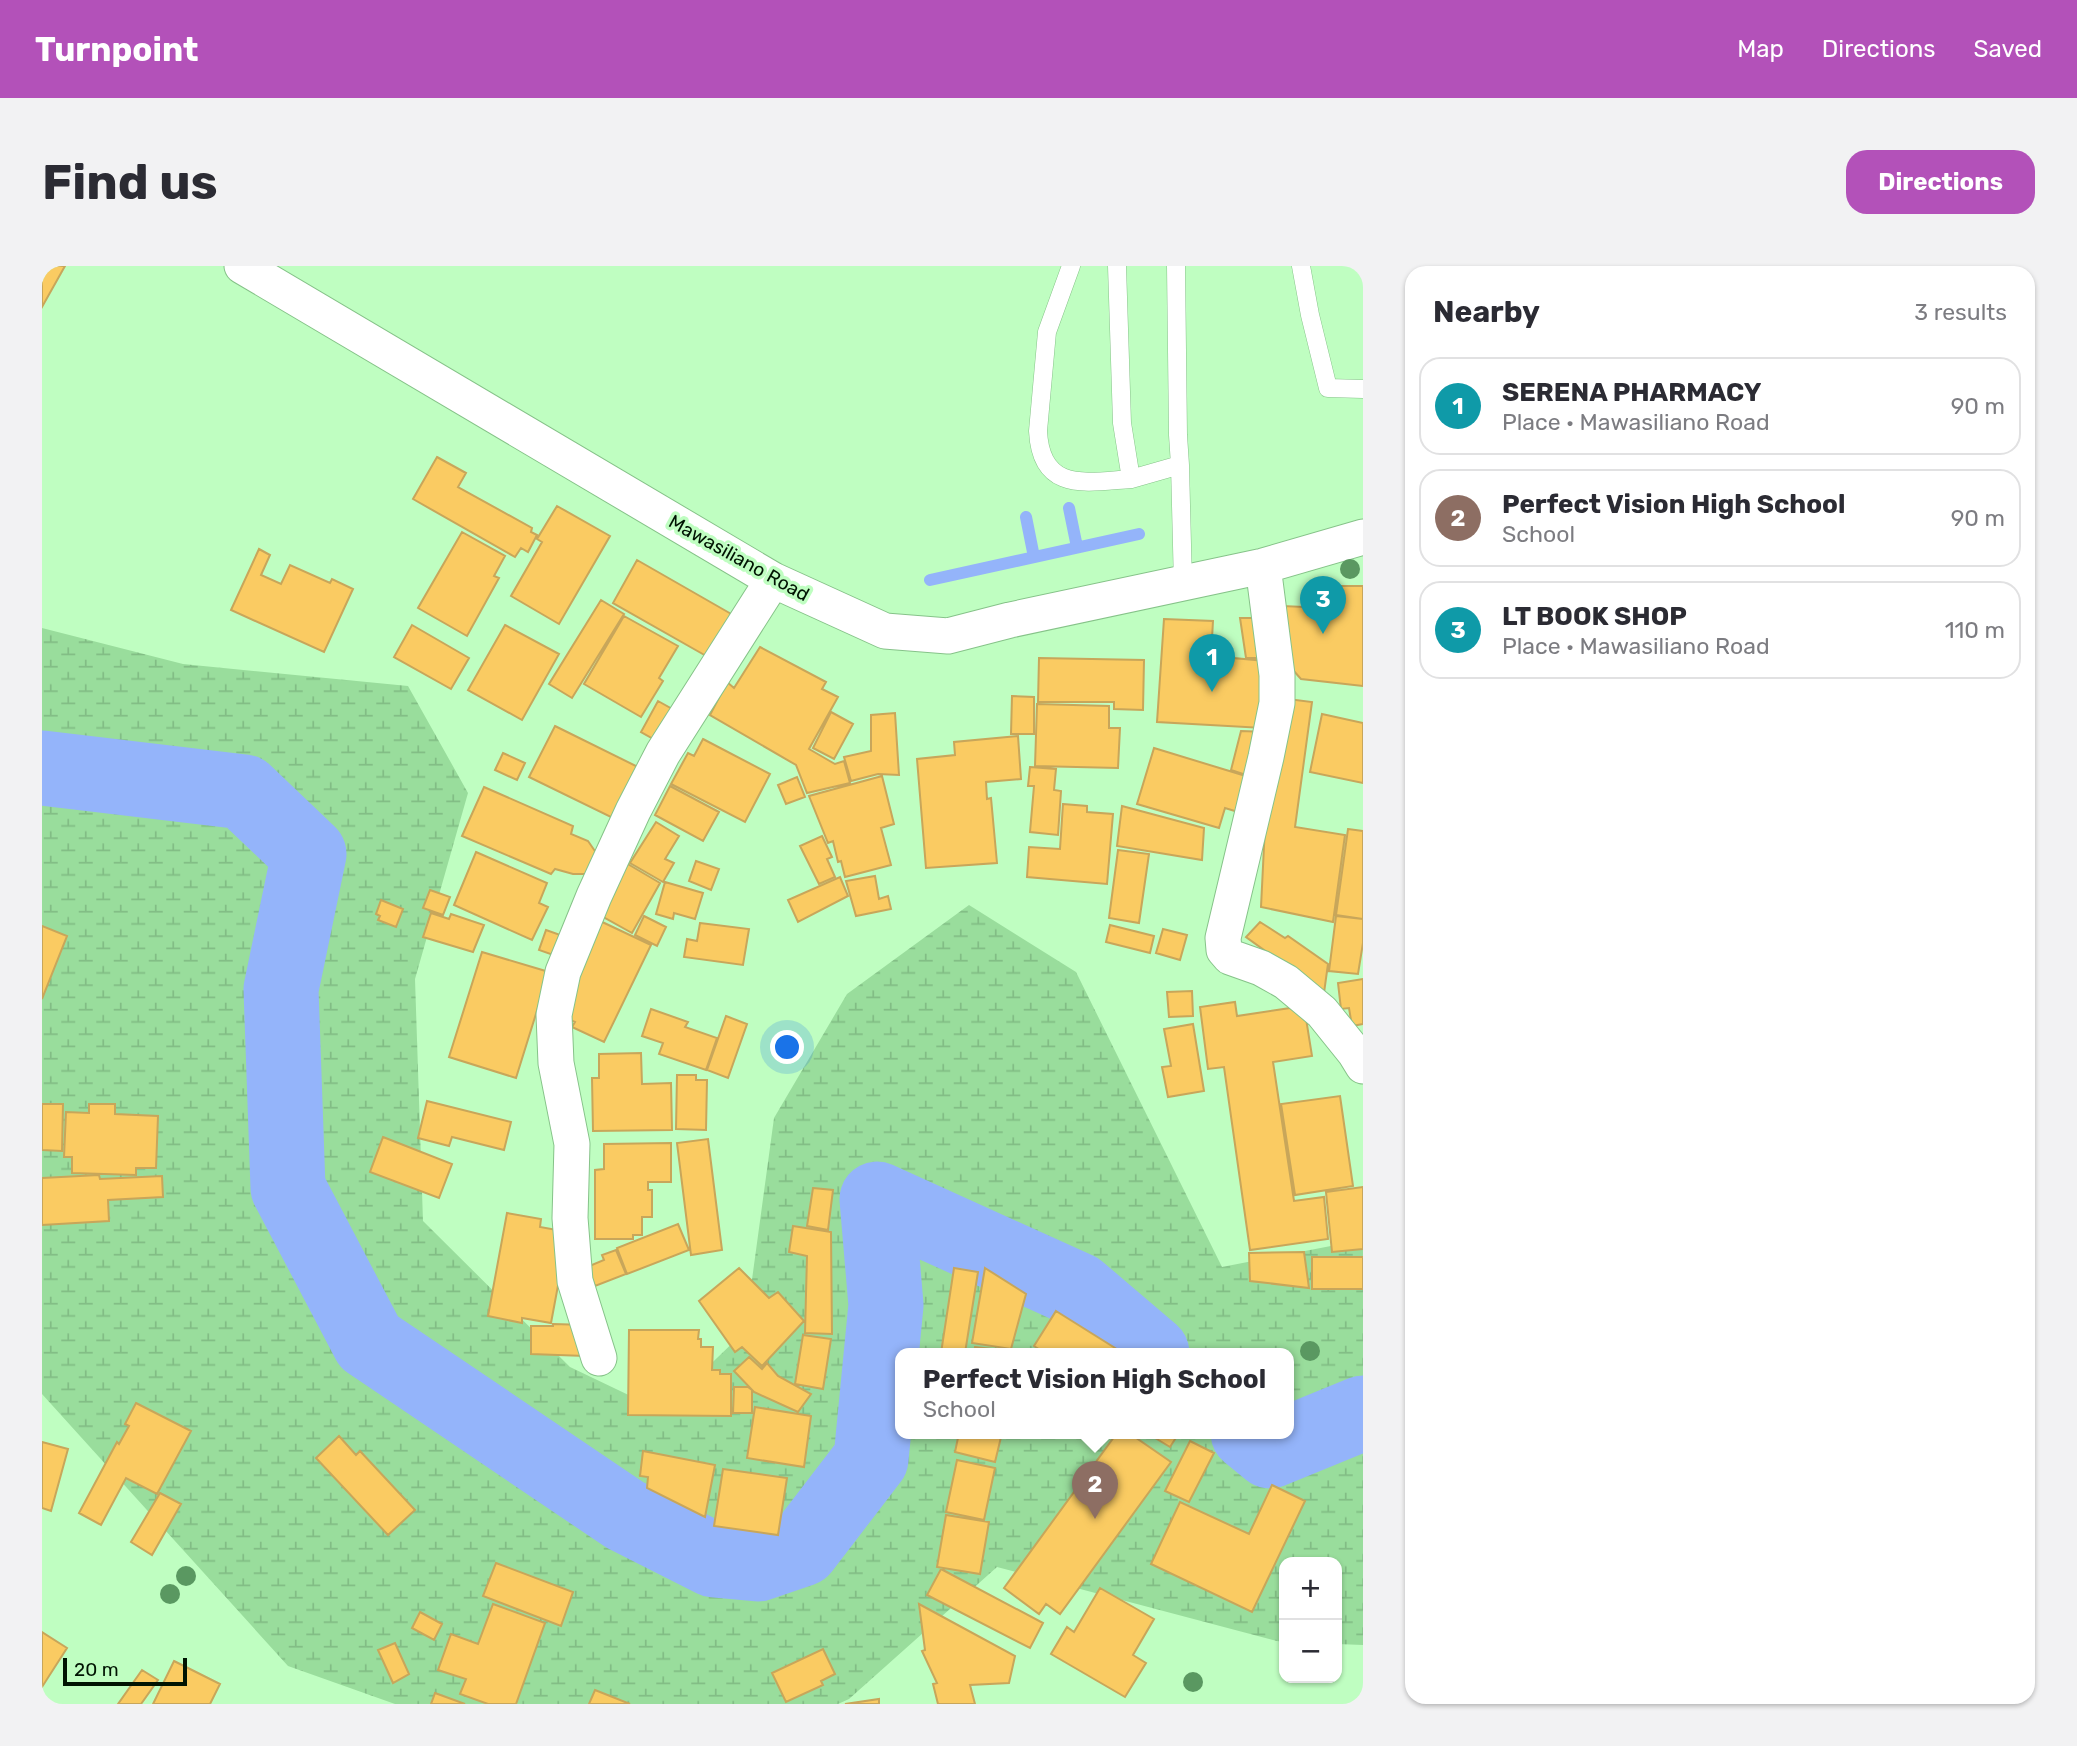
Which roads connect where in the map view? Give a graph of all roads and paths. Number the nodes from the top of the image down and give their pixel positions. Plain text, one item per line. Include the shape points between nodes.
1 (242, 266) edge
2 (1072, 266) edge
3 (1117, 266) edge
4 (1176, 266) edge
5 (1301, 266) edge
6 (1363, 389) edge
7 (1180, 466) junction
8 (1131, 479) junction
9 (1363, 537) edge
10 (1263, 566) junction
11 (773, 580) junction
12 (1183, 585) junction
13 (1363, 1066) edge
14 (599, 1358) dead end

1 - 11 street, Mawasiliano Road
2 - 8 lane via 1047,332 1039,446 1052,470 1064,479 1078,483
3 - 8 lane via 1122,424
4 - 7 lane
5 - 6 lane via 1328,388
7 - 8 lane
7 - 12 lane
9 - 10 street, Mawasiliano Road
10 - 12 street, Mawasiliano Road
10 - 13 street via 1277,703 1224,950 1286,982 1322,1012
11 - 12 street, Mawasiliano Road via 885,631 948,636
11 - 14 street via 663,753 563,972 554,1015 556,1063 572,1144 570,1218 575,1281

